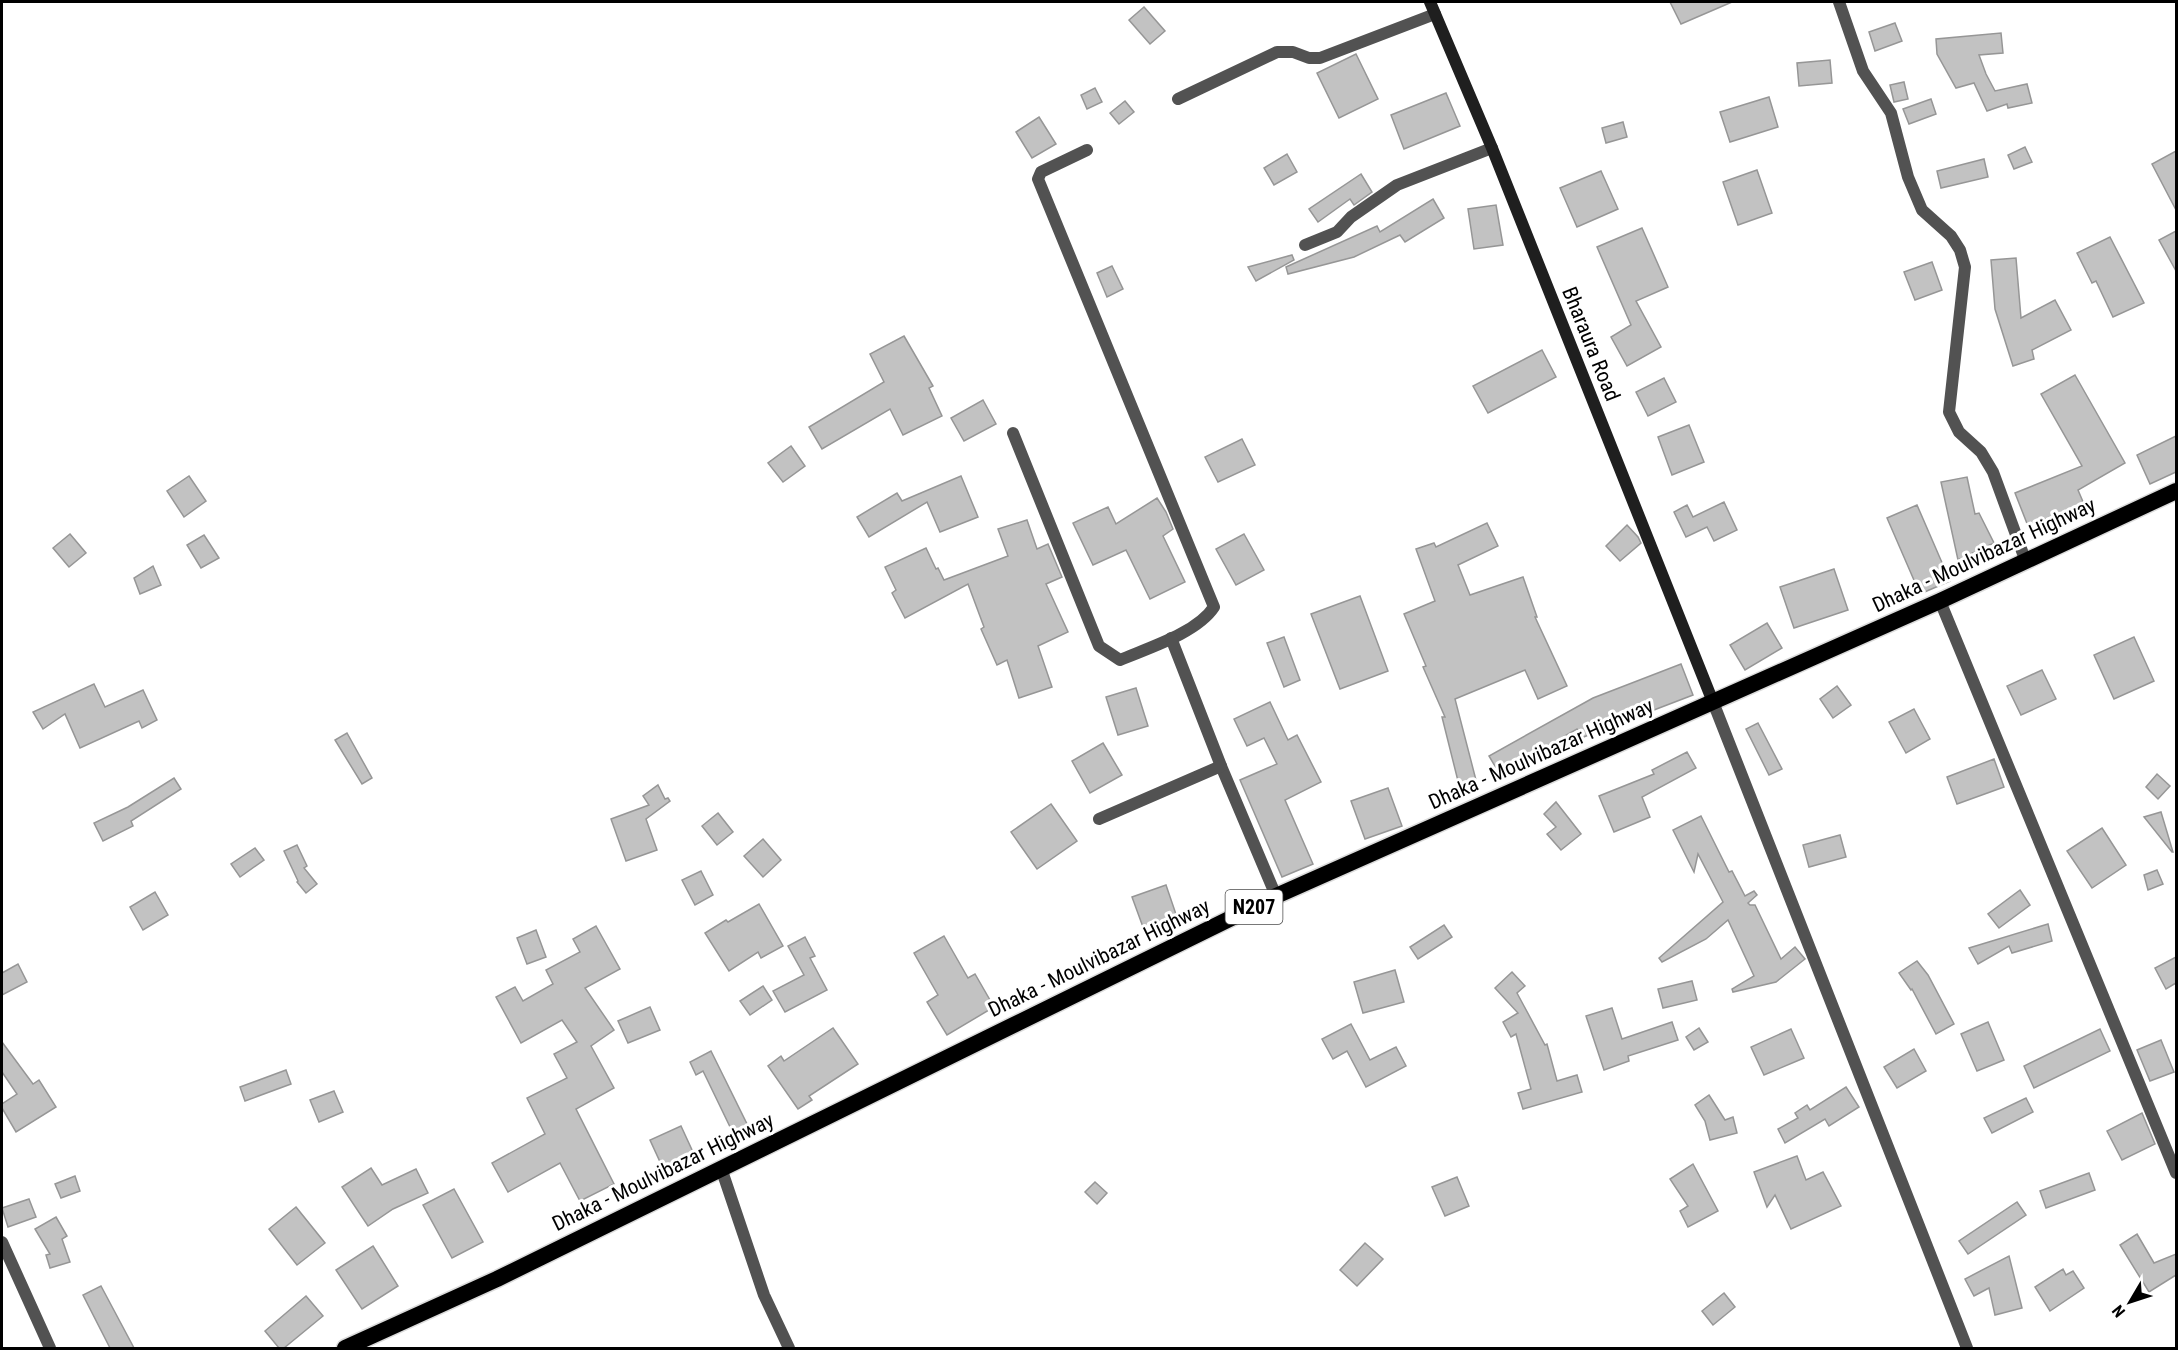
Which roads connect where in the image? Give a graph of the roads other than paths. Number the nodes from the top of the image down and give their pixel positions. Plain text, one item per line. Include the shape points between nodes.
1 (1430, 2) edge
2 (1839, 2) edge
3 (1435, 14) junction
4 (1178, 99) dead end
5 (1492, 148) junction
6 (1087, 150) dead end
7 (1305, 246) dead end
8 (1013, 432) dead end
9 (2176, 491) edge
10 (2026, 562) junction
11 (1940, 601) junction
12 (1171, 638) junction
13 (1713, 702) junction
14 (1221, 766) junction
15 (1098, 819) dead end
16 (1276, 896) junction
17 (721, 1168) junction
18 (2176, 1173) edge
19 (2, 1242) edge
20 (50, 1348) edge
21 (345, 1348) edge
22 (789, 1348) edge
23 (1966, 1348) edge

1 - 3 main road, Bharaura Road
2 - 10 street via 1863,71 1891,112 1908,177 1922,210 1951,236 1960,250 1965,267 1949,412 1959,432 1994,472
3 - 4 street via 1320,58 1277,52
3 - 5 main road, Bharaura Road
5 - 7 street via 1397,185 1351,217 1337,232
5 - 13 main road, Bharaura Road
6 - 12 street via 1041,172 1038,179 1214,607 1207,618
8 - 12 street via 1099,646 1120,660
9 - 10 highway, Dhaka - Moulvibazar Highway / N207
10 - 11 highway, Dhaka - Moulvibazar Highway / N207
11 - 13 highway, Dhaka - Moulvibazar Highway / N207
11 - 18 street
12 - 14 street
13 - 16 highway, Dhaka - Moulvibazar Highway / N207
13 - 23 street
14 - 15 street
14 - 16 street
16 - 17 highway, Dhaka - Moulvibazar Highway / N207
17 - 21 highway, Dhaka - Moulvibazar Highway / N207
17 - 22 street via 764,1295
19 - 20 street

